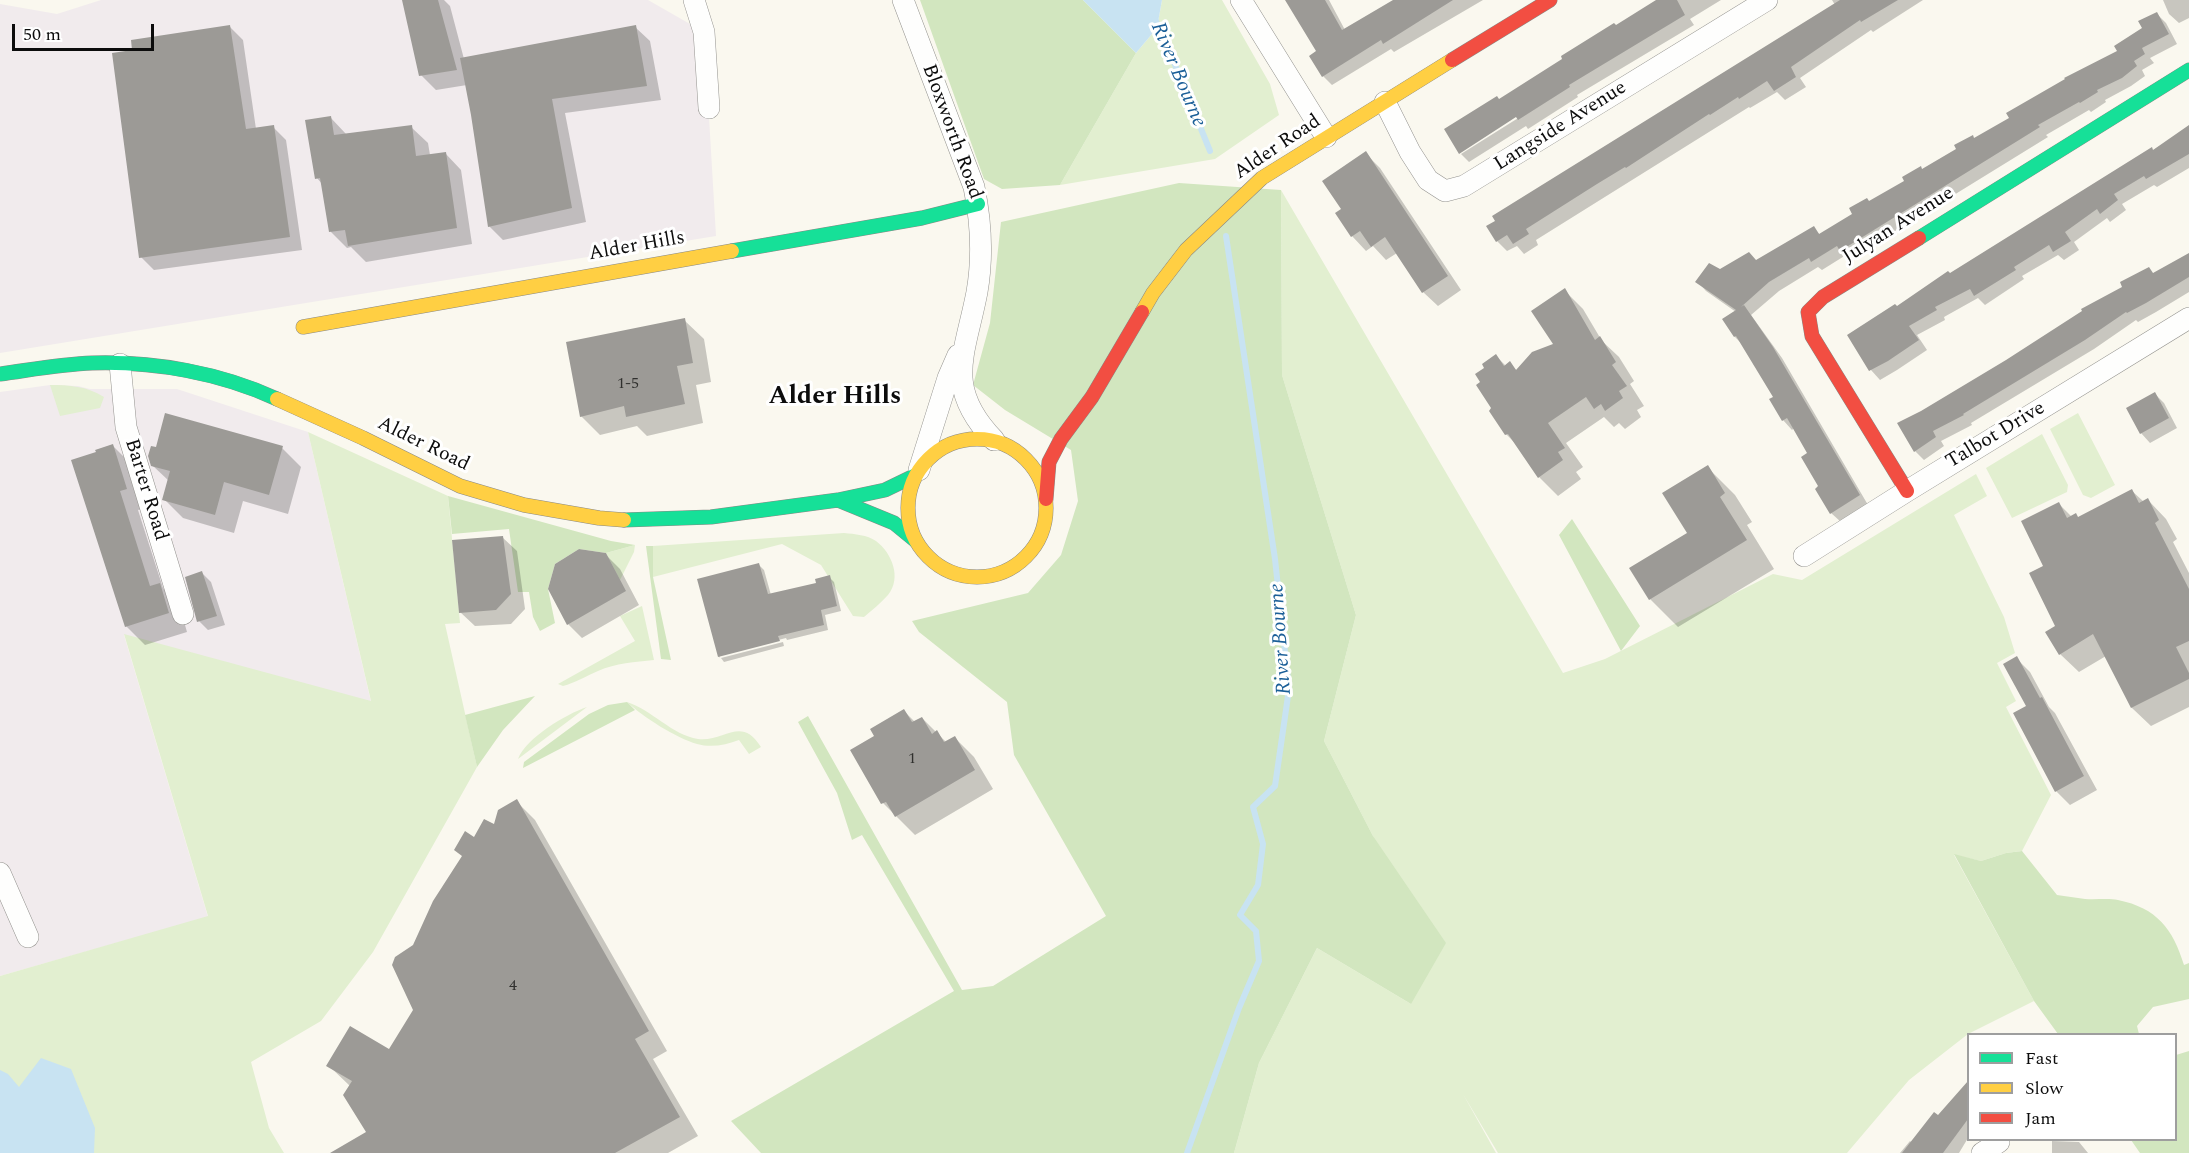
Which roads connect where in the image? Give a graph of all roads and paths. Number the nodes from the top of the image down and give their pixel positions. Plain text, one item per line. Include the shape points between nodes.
1 (694, 0) edge
2 (903, 0) edge
3 (1241, 0) edge
4 (1550, 0) edge
5 (1767, 0) edge
6 (2189, 70) edge
7 (1385, 102) junction
8 (709, 108) dead end
9 (1326, 137) junction
10 (978, 204) junction
11 (2189, 318) edge
12 (303, 327) dead end
13 (966, 338) junction
14 (120, 364) junction
15 (0, 374) edge
16 (1092, 397) junction
17 (1054, 423) dead end
18 (1026, 438) dead end
19 (999, 442) junction
20 (917, 473) junction
21 (1906, 491) junction
22 (1046, 499) junction
23 (838, 500) junction
24 (916, 541) junction
25 (1804, 556) dead end
26 (183, 614) dead end
27 (0, 873) edge
28 (28, 937) dead end

1 - 8 street via 704,32
2 - 10 street, Bloxworth Road
3 - 9 street
4 - 7 main road, Alder Road
5 - 7 street, Langside Avenue via 1464,186 1445,191 1428,180
6 - 21 main road, Julyan Avenue via 1823,297 1808,312 1812,336
7 - 9 main road, Alder Road
9 - 16 main road, Alder Road via 1262,178 1186,250 1153,293
10 - 12 main road, Alder Hills via 922,218
10 - 13 street, Bloxworth Road via 981,256
11 - 21 street, Talbot Drive
13 - 19 street, Bloxworth Road via 963,394 981,427
13 - 20 street, Bloxworth Road via 948,378
14 - 15 main road, Alder Road via 92,363
14 - 23 main road, Alder Road via 188,369 269,395 460,486 562,513 628,520 711,517
14 - 26 street, Barter Road via 126,427
16 - 17 main road, Alder Road
16 - 22 main road, Alder Road via 1049,462
18 - 19 main road
19 - 20 main road via 971,438 953,443 936,452
19 - 22 main road via 1022,455 1033,467
20 - 23 main road, Alder Road via 885,490
20 - 24 main road via 908,505
21 - 25 street, Talbot Drive
22 - 24 main road via 1044,526 1037,543 1018,564 998,574 976,577 955,573 935,563
23 - 24 main road, Alder Road via 894,523
27 - 28 street

